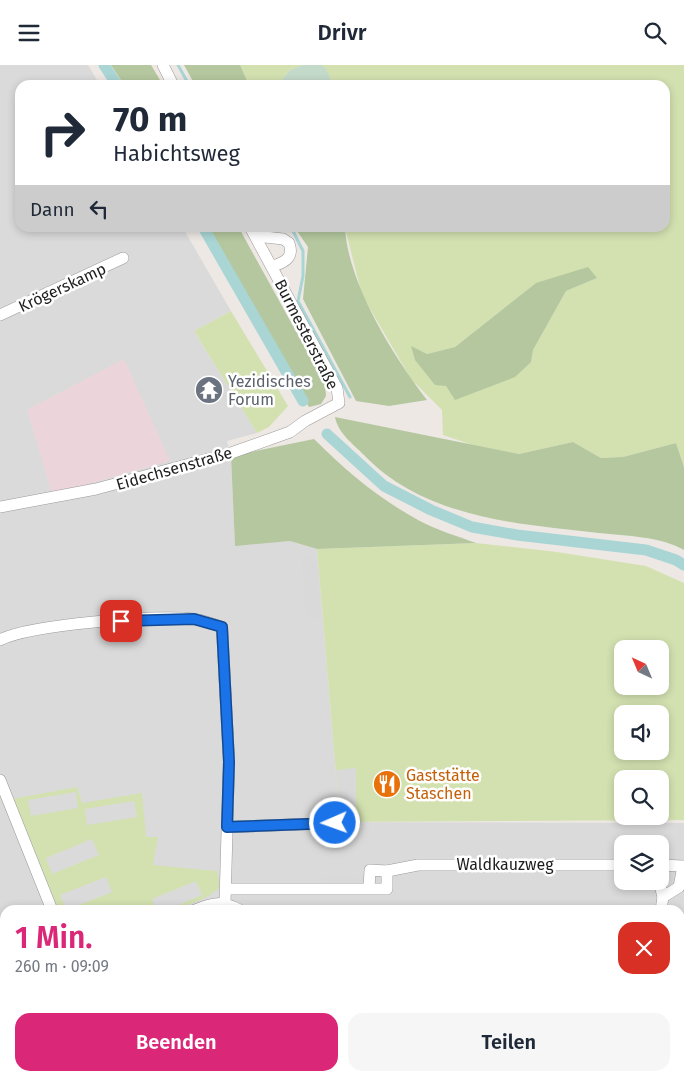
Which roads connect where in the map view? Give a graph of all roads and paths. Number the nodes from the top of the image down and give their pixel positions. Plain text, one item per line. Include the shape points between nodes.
1 (163, 65) edge
2 (171, 80) edge
3 (253, 232) edge
4 (124, 258) dead end
5 (273, 266) junction
6 (0, 315) edge
7 (339, 403) joint
8 (0, 507) edge
9 (0, 640) edge
10 (0, 780) edge
11 (335, 823) dead end
12 (227, 827) junction
13 (614, 865) edge
14 (669, 865) edge
15 (387, 871) junction
16 (226, 889) junction
17 (369, 889) junction
18 (662, 890) edge
19 (663, 897) junction
20 (225, 902) junction
21 (50, 905) edge
22 (214, 905) edge
23 (231, 905) edge
24 (662, 905) edge

1 - 2 street
3 - 5 street, Burmesterstraße
3 - 5 street, Burmesterstraße via 289,243 290,257
4 - 6 street, Krögerskamp
5 - 7 street, Burmesterstraße via 337,388
7 - 8 street, Eidechsenstraße via 290,432 231,453 96,489
9 - 12 street via 25,632 136,619 194,619 222,627 229,762
10 - 21 street
11 - 12 street
12 - 16 street
13 - 15 street, Waldkauzweg via 418,865
14 - 19 street via 683,866 679,887
15 - 17 street, Waldkauzweg via 370,871
15 - 17 street via 387,889
16 - 17 street
16 - 20 street
18 - 19 street
19 - 24 street
20 - 22 street
20 - 23 street

